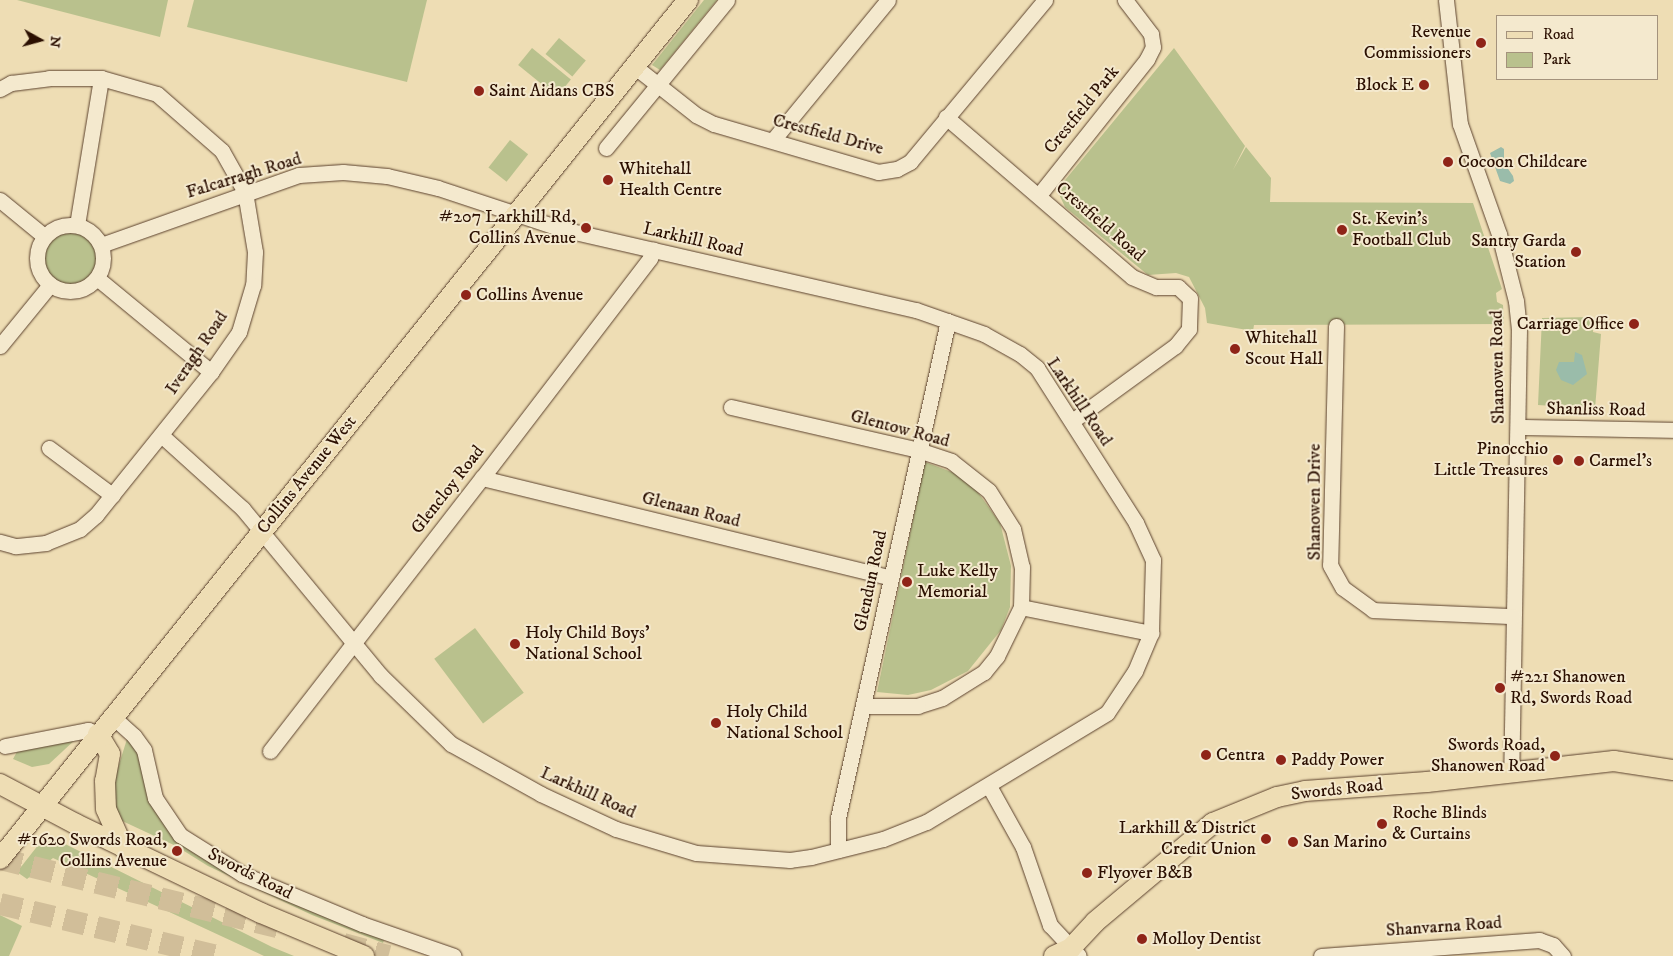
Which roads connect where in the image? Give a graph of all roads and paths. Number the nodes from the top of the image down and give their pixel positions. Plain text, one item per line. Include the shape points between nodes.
1 (688, 0) edge
2 (727, 0) edge
3 (888, 0) edge
4 (1045, 0) edge
5 (1125, 0) edge
6 (1446, 0) edge
7 (634, 66) junction
8 (101, 78) junction
9 (656, 87) junction
10 (0, 89) edge
11 (946, 117) junction
12 (773, 140) junction
13 (606, 148) dead end
14 (245, 192) junction
15 (1039, 195) junction
16 (0, 200) edge
17 (517, 216) junction
18 (77, 225) junction
19 (44, 236) junction
20 (101, 245) junction
21 (653, 250) junction
22 (97, 278) junction
23 (50, 285) junction
24 (948, 321) junction
25 (1336, 326) dead end
26 (0, 346) edge
27 (211, 372) junction
28 (730, 407) dead end
29 (1072, 421) junction
30 (1518, 427) junction
31 (1673, 430) edge
32 (161, 435) junction
33 (49, 448) dead end
34 (918, 450) junction
35 (482, 478) junction
36 (112, 495) junction
37 (262, 530) junction
38 (0, 542) edge
39 (891, 578) junction
40 (1021, 606) junction
41 (1513, 616) junction
42 (1150, 633) junction
43 (352, 641) junction
44 (864, 706) junction
45 (113, 717) junction
46 (98, 734) junction
47 (5, 746) dead end
48 (270, 751) dead end
49 (1673, 770) edge
50 (1511, 773) junction
51 (0, 784) edge
52 (989, 786) junction
53 (41, 805) junction
54 (123, 847) junction
55 (838, 850) junction
56 (0, 858) edge
57 (1067, 954) edge
58 (364, 956) edge
59 (454, 956) edge
60 (1321, 956) edge
61 (1563, 956) edge

1 - 7 main road, Collins Avenue West
2 - 9 street
3 - 12 street
4 - 11 street, Crestfield Drive
5 - 15 street, Crestfield Park via 1151,34 1153,48
6 - 30 street, Shanowen Road via 1460,124 1499,234 1516,301 1520,328
7 - 9 street, Crestfield Drive
7 - 17 main road, Collins Avenue West
8 - 10 street, Iveragh Road via 49,78 11,83
8 - 14 street, Iveragh Road via 157,94 183,114 222,152
8 - 18 street
9 - 12 street, Crestfield Drive via 696,116
9 - 13 street
11 - 12 street, Crestfield Drive via 910,162 897,169 878,172
11 - 15 street, Crestfield Road
14 - 17 street, Falcarragh Road via 299,175 343,172 388,176 438,188
14 - 20 street, Falcarragh Road
14 - 27 street, Iveragh Road via 254,228 253,285 239,332
15 - 29 street, Crestfield Road via 1132,277 1156,288 1178,287 1190,298 1189,328 1175,346
16 - 19 street
17 - 21 street, Larkhill Road
17 - 37 main road, Collins Avenue West
18 - 19 street via 59,226
18 - 20 street via 96,236
19 - 23 street via 38,246 38,267
20 - 22 street via 102,268
21 - 24 street, Larkhill Road via 916,310
21 - 35 street, Glencloy Road
22 - 23 street via 80,290 70,292
22 - 27 street
23 - 26 street
24 - 29 street, Larkhill Road via 984,334 1020,354 1036,368
24 - 34 street, Glendun Road
25 - 41 street, Shanowen Drive via 1330,565 1343,588 1373,610
27 - 32 street, Iveragh Road
28 - 34 street, Glentow Road
29 - 42 street, Larkhill Road via 1136,524 1153,560
30 - 31 street, Shanliss Road
30 - 41 street, Shanowen Road
32 - 36 street, Iveragh Road
32 - 37 street
33 - 36 street
34 - 39 street, Glendun Road
34 - 40 street, Glentow Road via 951,461 990,491 1004,511 1019,548
35 - 39 street, Glenaan Road
35 - 43 street, Glencloy Road
36 - 38 street, Iveragh Road via 96,515 62,538 33,545
37 - 43 street, Larkhill Road
37 - 45 main road, Collins Avenue West
39 - 44 street, Glendun Road
40 - 42 street
40 - 44 street, Glentow Road via 997,656 967,684 918,706
41 - 50 street, Shanowen Road
42 - 52 street, Larkhill Road via 1136,671 1107,713
43 - 48 street, Glencloy Road
43 - 55 street, Larkhill Road via 416,713 451,744 541,794 616,829 696,853 722,856 790,860
44 - 55 street, Glendun Road via 838,818
45 - 46 main road, Collins Avenue West
45 - 59 street, Swords Road via 144,750 155,798 180,835 242,874 362,924
46 - 47 street via 88,730
46 - 53 main road, Collins Avenue West
46 - 54 main road via 110,754 105,781 106,809
49 - 50 main road, Swords Road via 1614,761
50 - 57 main road, Swords Road via 1305,791 1236,811 1192,839 1097,921
51 - 53 main road, Swords Road
52 - 55 street, Larkhill Road via 926,822 883,839
52 - 57 street via 1023,847 1050,925
53 - 54 main road, Swords Road
53 - 56 main road
54 - 58 main road, Swords Road via 261,913
60 - 61 street, Shanvarna Road via 1539,940 1552,945

